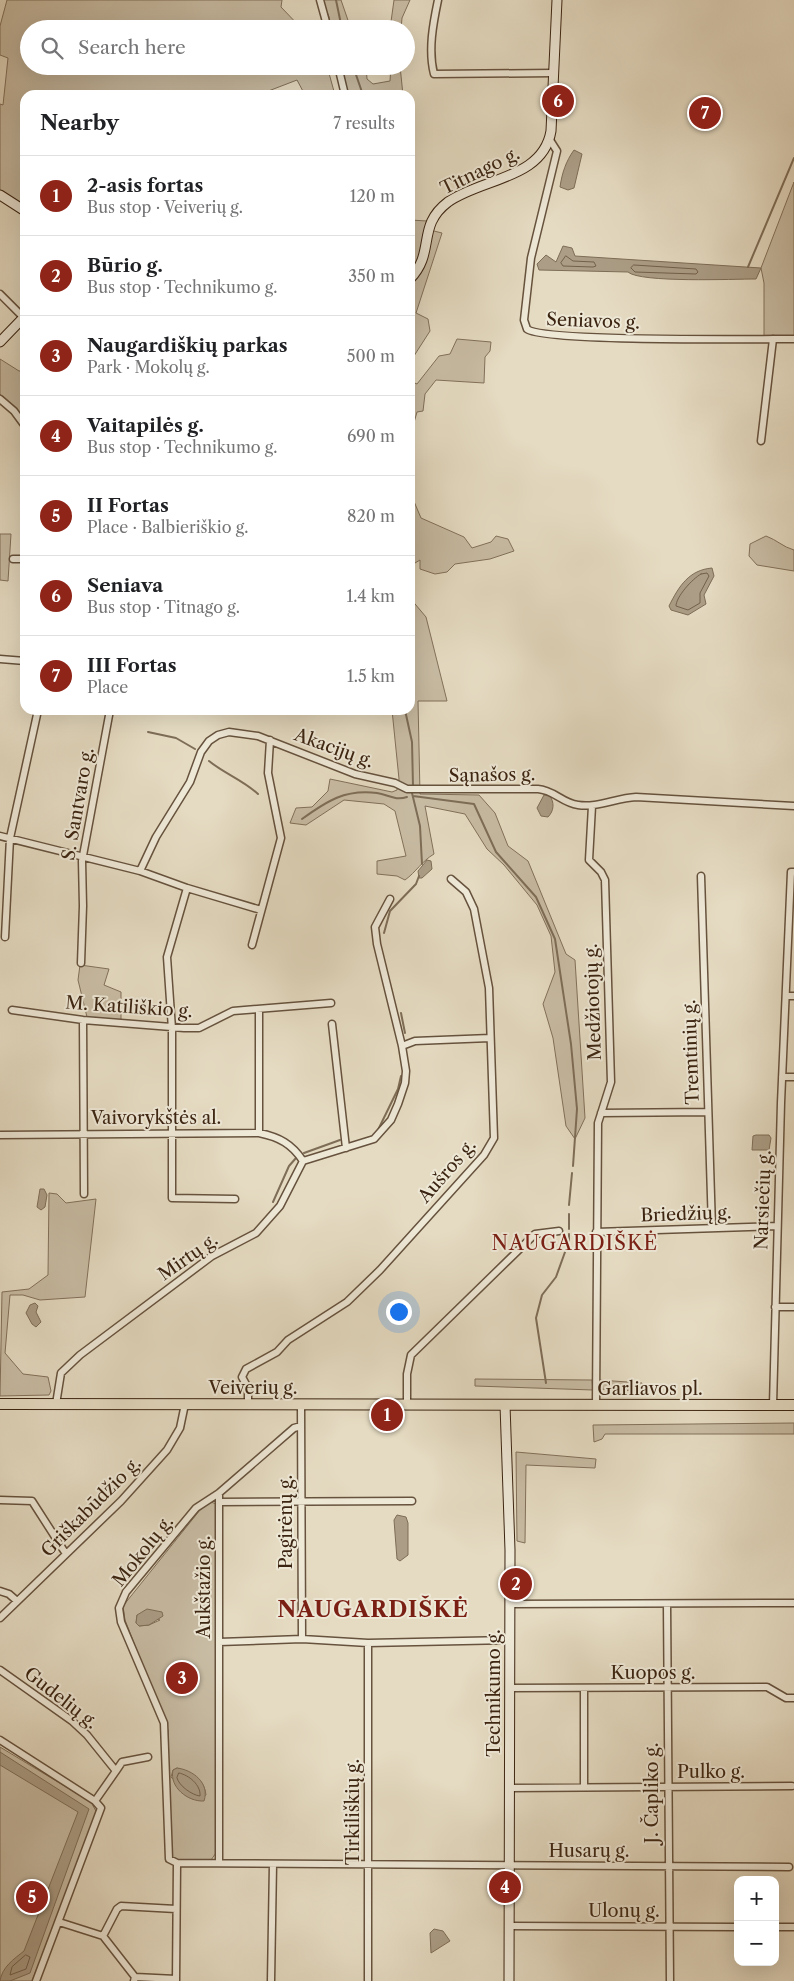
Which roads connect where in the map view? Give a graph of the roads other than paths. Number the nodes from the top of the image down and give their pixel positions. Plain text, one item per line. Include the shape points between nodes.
1 (320, 0) edge
2 (438, 0) edge
3 (557, 0) edge
4 (326, 20) edge
5 (554, 73) junction
6 (340, 75) edge
7 (344, 90) edge
8 (550, 140) junction
9 (0, 195) edge
10 (20, 208) edge
11 (415, 272) edge
12 (0, 294) edge
13 (20, 313) edge
14 (20, 321) edge
15 (773, 339) junction
16 (794, 339) edge
17 (0, 342) edge
18 (0, 399) edge
19 (20, 421) edge
20 (761, 441) dead end
21 (13, 559) dead end
22 (20, 560) edge
23 (0, 659) edge
24 (20, 661) edge
25 (37, 715) edge
26 (109, 715) edge
27 (270, 740) junction
28 (419, 790) joint
29 (592, 806) junction
30 (794, 806) edge
31 (0, 836) edge
32 (10, 838) junction
33 (83, 856) junction
34 (140, 871) junction
35 (794, 872) edge
36 (701, 876) dead end
37 (452, 879) dead end
38 (187, 888) junction
39 (390, 899) dead end
40 (261, 910) junction
41 (4, 937) dead end
42 (252, 945) dead end
43 (81, 963) dead end
44 (786, 996) junction
45 (794, 996) edge
46 (331, 1003) dead end
47 (12, 1010) dead end
48 (259, 1010) junction
49 (83, 1020) junction
50 (332, 1024) dead end
51 (172, 1028) junction
52 (490, 1038) junction
53 (402, 1046) junction
54 (782, 1077) junction
55 (794, 1077) edge
56 (708, 1112) junction
57 (601, 1114) junction
58 (172, 1133) junction
59 (259, 1133) junction
60 (0, 1134) edge
61 (84, 1134) junction
62 (346, 1148) junction
63 (303, 1161) junction
64 (84, 1194) dead end
65 (235, 1199) dead end
66 (777, 1226) junction
67 (712, 1228) junction
68 (559, 1231) dead end
69 (596, 1232) junction
70 (794, 1306) edge
71 (775, 1307) junction
72 (0, 1404) edge
73 (56, 1404) junction
74 (185, 1404) junction
75 (407, 1404) junction
76 (505, 1404) junction
77 (248, 1405) junction
78 (301, 1405) junction
79 (596, 1405) junction
80 (772, 1405) junction
81 (794, 1405) edge
82 (301, 1426) junction
83 (219, 1492) junction
84 (0, 1500) edge
85 (301, 1500) junction
86 (412, 1501) dead end
87 (219, 1502) junction
88 (66, 1554) junction
89 (0, 1591) edge
90 (17, 1601) junction
91 (794, 1603) edge
92 (510, 1604) junction
93 (667, 1604) junction
94 (0, 1618) edge
95 (302, 1639) junction
96 (510, 1640) junction
97 (218, 1642) junction
98 (368, 1643) junction
99 (0, 1670) edge
100 (667, 1687) junction
101 (510, 1688) junction
102 (584, 1688) junction
103 (794, 1698) edge
104 (0, 1740) edge
105 (148, 1756) dead end
106 (116, 1771) junction
107 (792, 1786) dead end
108 (584, 1787) junction
109 (510, 1788) junction
110 (667, 1788) junction
111 (95, 1801) junction
112 (219, 1862) junction
113 (176, 1863) junction
114 (273, 1864) junction
115 (368, 1866) junction
116 (510, 1866) junction
117 (668, 1866) junction
118 (789, 1867) dead end
119 (176, 1909) junction
120 (59, 1922) junction
121 (510, 1926) junction
122 (670, 1926) junction
123 (734, 1927) edge
124 (779, 1927) edge
125 (794, 1927) edge
126 (103, 1936) junction
127 (135, 1979) edge
128 (176, 1980) edge
129 (36, 1981) edge
130 (271, 1981) edge
131 (368, 1981) edge
132 (509, 1981) edge
133 (670, 1981) edge

1 - 4 street
2 - 5 street via 432,31 434,74
3 - 5 street
5 - 8 street
6 - 7 street
8 - 11 street, Titnago g. via 539,158 524,168 466,193 437,212 429,227 424,259
8 - 15 street, Seniavos g. via 557,152 531,258 524,320 527,329 538,334 591,337
9 - 10 street
12 - 13 street
14 - 17 street
15 - 16 street, Seniavos g.
15 - 20 street
18 - 19 street
21 - 22 street
23 - 24 street
25 - 32 street
26 - 33 street, S. Santvaro g.
27 - 28 street, Akacijų g. via 355,774
27 - 34 street, Akacijų g. via 229,732 209,741 200,752 190,782 156,837
27 - 40 street via 268,773 281,838
28 - 29 street, Sąnašos g. via 538,789 554,793 567,803
29 - 30 street via 636,797
29 - 57 street, Medžiotojų g. via 589,860 605,880 611,1082
31 - 32 street
32 - 33 street
32 - 41 street
33 - 34 street
33 - 43 street, S. Santvaro g.
34 - 38 street
35 - 44 street, Narsiečių g. via 791,872
36 - 56 street, Tremtinių g.
37 - 52 street, Aušros g. via 466,892 474,909 489,988
38 - 40 street
38 - 51 street via 166,957
39 - 53 street via 375,927 376,944
40 - 42 street
44 - 45 street
44 - 54 street, Narsiečių g.
46 - 48 street, M. Katiliškio g.
47 - 49 street, M. Katiliškio g.
48 - 51 street, M. Katiliškio g. via 233,1011 199,1028
48 - 59 street
49 - 51 street, M. Katiliškio g.
49 - 61 street
50 - 62 street
51 - 58 street
52 - 53 street via 415,1041
52 - 77 street, Aušros g. via 494,1138 484,1154 347,1302 288,1340 277,1352 246,1369 242,1378 248,1388
53 - 62 street via 405,1083 391,1120 374,1139
54 - 55 street
54 - 66 street, Narsiečių g.
56 - 57 street
56 - 67 street, Tremtinių g.
57 - 69 street, Medžiotojų g. via 598,1123
58 - 59 street, Vaivorykštės al.
58 - 61 street, Vaivorykštės al.
58 - 65 street via 172,1198
59 - 63 street, Vaivorykštės al. via 280,1138 296,1150
60 - 61 street, Vaivorykštės al.
61 - 64 street
62 - 63 street
63 - 73 street, Mirtų g. via 268,1222 256,1233 212,1256 80,1355 61,1373
66 - 67 street, Briedžių g.
66 - 71 street, Narsiečių g.
67 - 69 street, Briedžių g.
68 - 75 street via 535,1234 410,1354
69 - 79 street, Medžiotojų g.
70 - 71 street
71 - 80 street, Narsiečių g.
72 - 73 main road, Veiverių g.
73 - 74 main road, Veiverių g.
74 - 77 main road, Veiverių g.
74 - 88 street, Griškabūdžio g. via 180,1428 167,1450 121,1501
75 - 76 main road, Veiverių g.
75 - 78 main road, Veiverių g.
76 - 79 main road, Garliavos pl.
76 - 92 street, Technikumo g.
77 - 78 main road, Veiverių g.
78 - 82 street, Pagirėnų g.
79 - 80 main road, Garliavos pl.
80 - 81 main road, Garliavos pl.
82 - 83 street, Mokolų g. via 294,1428
82 - 85 street, Pagirėnų g.
83 - 87 street, Aukštažio g.
83 - 113 street, Mokolų g. via 196,1508 126,1592 119,1608 121,1622 164,1723 169,1859
84 - 88 street via 32,1501
85 - 86 street
85 - 87 street
85 - 95 street, Pagirėnų g.
87 - 97 street, Aukštažio g.
88 - 90 street, Griškabūdžio g.
89 - 90 street
90 - 94 street, Griškabūdžio g.
91 - 93 street
92 - 93 street
92 - 96 street, Technikumo g.
93 - 100 street, J. Čapliko g.
95 - 97 street
95 - 98 street
96 - 98 street
96 - 101 street, Technikumo g.
97 - 112 street, Aukštažio g.
98 - 115 street, Tirkiliškių g.
99 - 106 street, Gudelių g. via 72,1721
100 - 102 street, Kuopos g.
100 - 103 street, Kuopos g. via 767,1687 786,1698
100 - 110 street, J. Čapliko g.
101 - 102 street, Kuopos g.
101 - 109 street, Technikumo g.
102 - 108 street
104 - 111 street
105 - 106 street via 122,1762
106 - 111 street
107 - 110 street, Pulko g.
108 - 109 street, Pulko g.
108 - 110 street, Pulko g.
109 - 116 street, Technikumo g.
110 - 117 street, J. Čapliko g.
111 - 120 street via 101,1808 99,1816
112 - 113 street, Husarų g.
112 - 114 street, Husarų g.
113 - 119 street
114 - 115 street, Husarų g.
114 - 130 street
115 - 116 street, Husarų g.
115 - 131 street, Tirkiliškių g.
116 - 117 street, Husarų g.
116 - 121 street, Technikumo g.
117 - 118 street, Husarų g.
117 - 122 street, J. Čapliko g.
119 - 126 street via 121,1906
119 - 128 street
120 - 126 street
120 - 129 street
121 - 122 street, Ulonų g.
121 - 132 street, Technikumo g.
122 - 123 street, Ulonų g.
122 - 133 street, J. Čapliko g.
124 - 125 street
126 - 127 street
127 - 128 street

